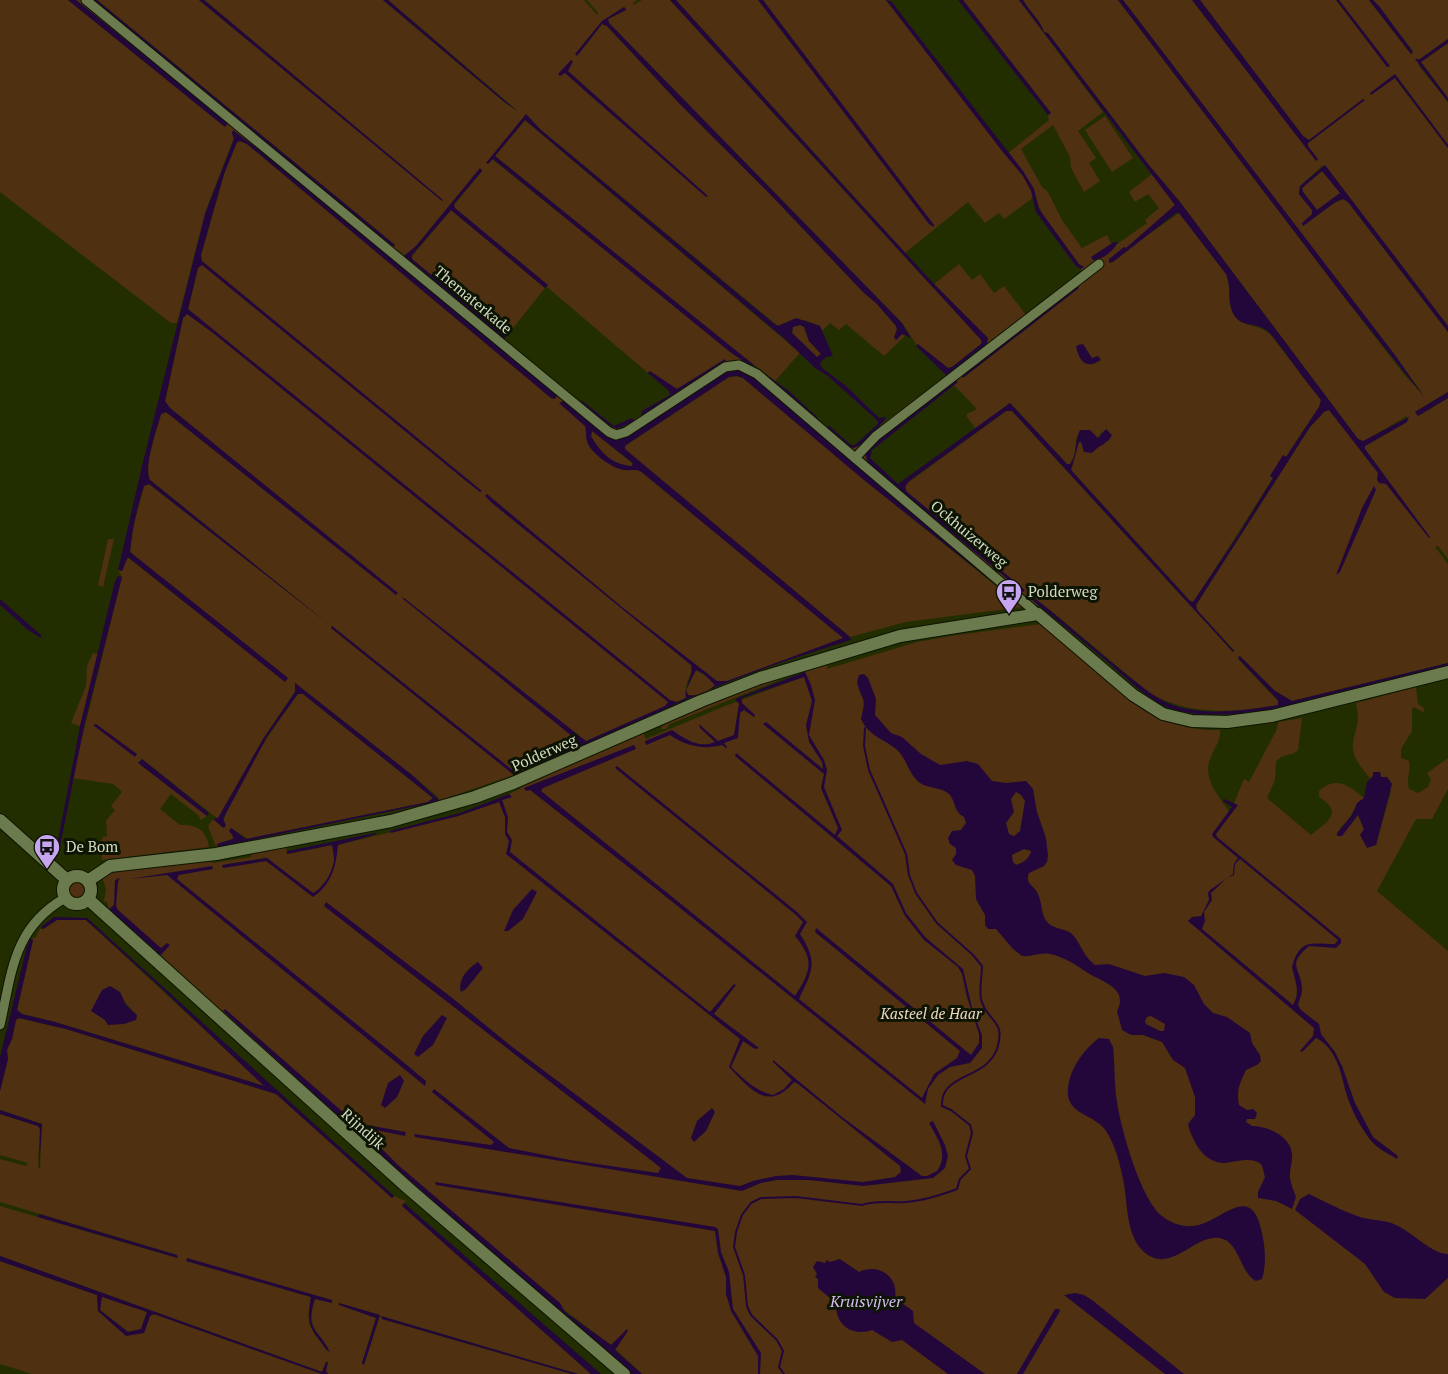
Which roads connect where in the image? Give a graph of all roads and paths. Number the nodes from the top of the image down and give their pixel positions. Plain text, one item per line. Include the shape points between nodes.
1 (86, 0) edge
2 (1099, 264) dead end
3 (855, 458) junction
4 (1038, 614) junction
5 (1448, 672) edge
6 (0, 820) edge
7 (67, 880) junction
8 (88, 880) junction
9 (66, 898) junction
10 (88, 899) junction
11 (0, 1025) edge
12 (624, 1374) edge

1 - 3 street, Thematerkade via 609,432 626,432 725,367 739,365 757,374
2 - 3 street via 876,436
3 - 4 street, Ockhuizerweg
4 - 5 street, Ockhuizerweg via 1133,695 1163,714 1192,722 1272,716
4 - 8 street, Polderweg via 900,636 760,678 513,783 391,821 216,854 110,866
6 - 7 street
7 - 8 street via 75,875
7 - 9 street via 63,885
8 - 10 street via 92,887
9 - 10 street via 76,904
9 - 11 street via 55,904 21,940
10 - 12 street, Rijndijk via 399,1181

